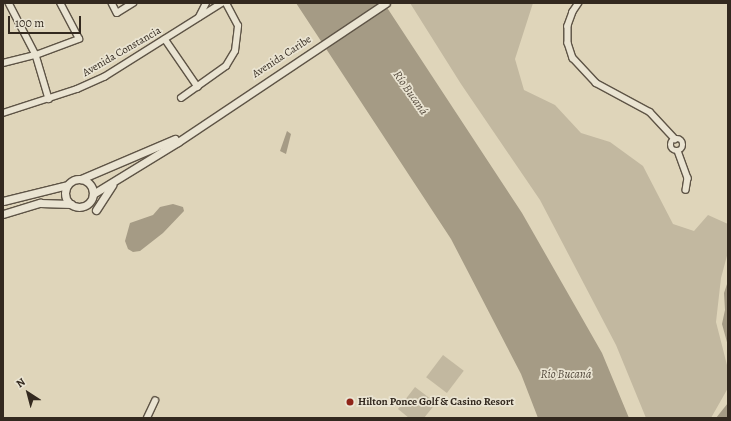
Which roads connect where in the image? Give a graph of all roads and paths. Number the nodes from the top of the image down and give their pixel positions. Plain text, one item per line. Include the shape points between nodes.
1 (9, 3) edge
2 (60, 3) edge
3 (112, 3) edge
4 (133, 3) edge
5 (206, 3) edge
6 (222, 3) edge
7 (226, 3) edge
8 (386, 3) edge
9 (579, 3) edge
10 (198, 17) junction
11 (165, 39) junction
12 (36, 55) junction
13 (3, 63) edge
14 (198, 87) junction
15 (49, 98) junction
16 (181, 98) dead end
17 (3, 112) edge
18 (191, 132) junction
19 (675, 139) junction
20 (678, 151) junction
21 (81, 179) junction
22 (116, 181) junction
23 (67, 185) junction
24 (686, 190) dead end
25 (93, 194) junction
26 (3, 201) edge
27 (71, 204) junction
28 (96, 210) dead end
29 (3, 214) edge
30 (155, 401) dead end
31 (147, 418) edge

1 - 12 street
2 - 12 street via 79,39
3 - 4 street via 117,13
5 - 10 street
6 - 10 street, Avenida Constancia
7 - 14 street via 238,26 235,51 226,66
8 - 18 street, Avenida Caribe
9 - 19 street via 573,12 568,30 568,43 573,58 596,83 650,112
10 - 11 street, Avenida Constancia
11 - 14 street
11 - 15 street, Avenida Constancia via 104,77
12 - 13 street
12 - 15 street
14 - 16 street
15 - 17 street, Avenida Constancia
18 - 21 street, Avenida Caribe
18 - 22 street, Avenida Caribe
19 - 20 street via 670,146
19 - 20 street via 683,143 682,149
20 - 24 street via 688,178
21 - 23 street via 73,180
21 - 25 street via 91,186
22 - 25 street, Avenida Caribe
22 - 28 street
23 - 26 street
23 - 27 street via 66,198
25 - 27 street via 86,205
27 - 29 street via 40,204
30 - 31 street

